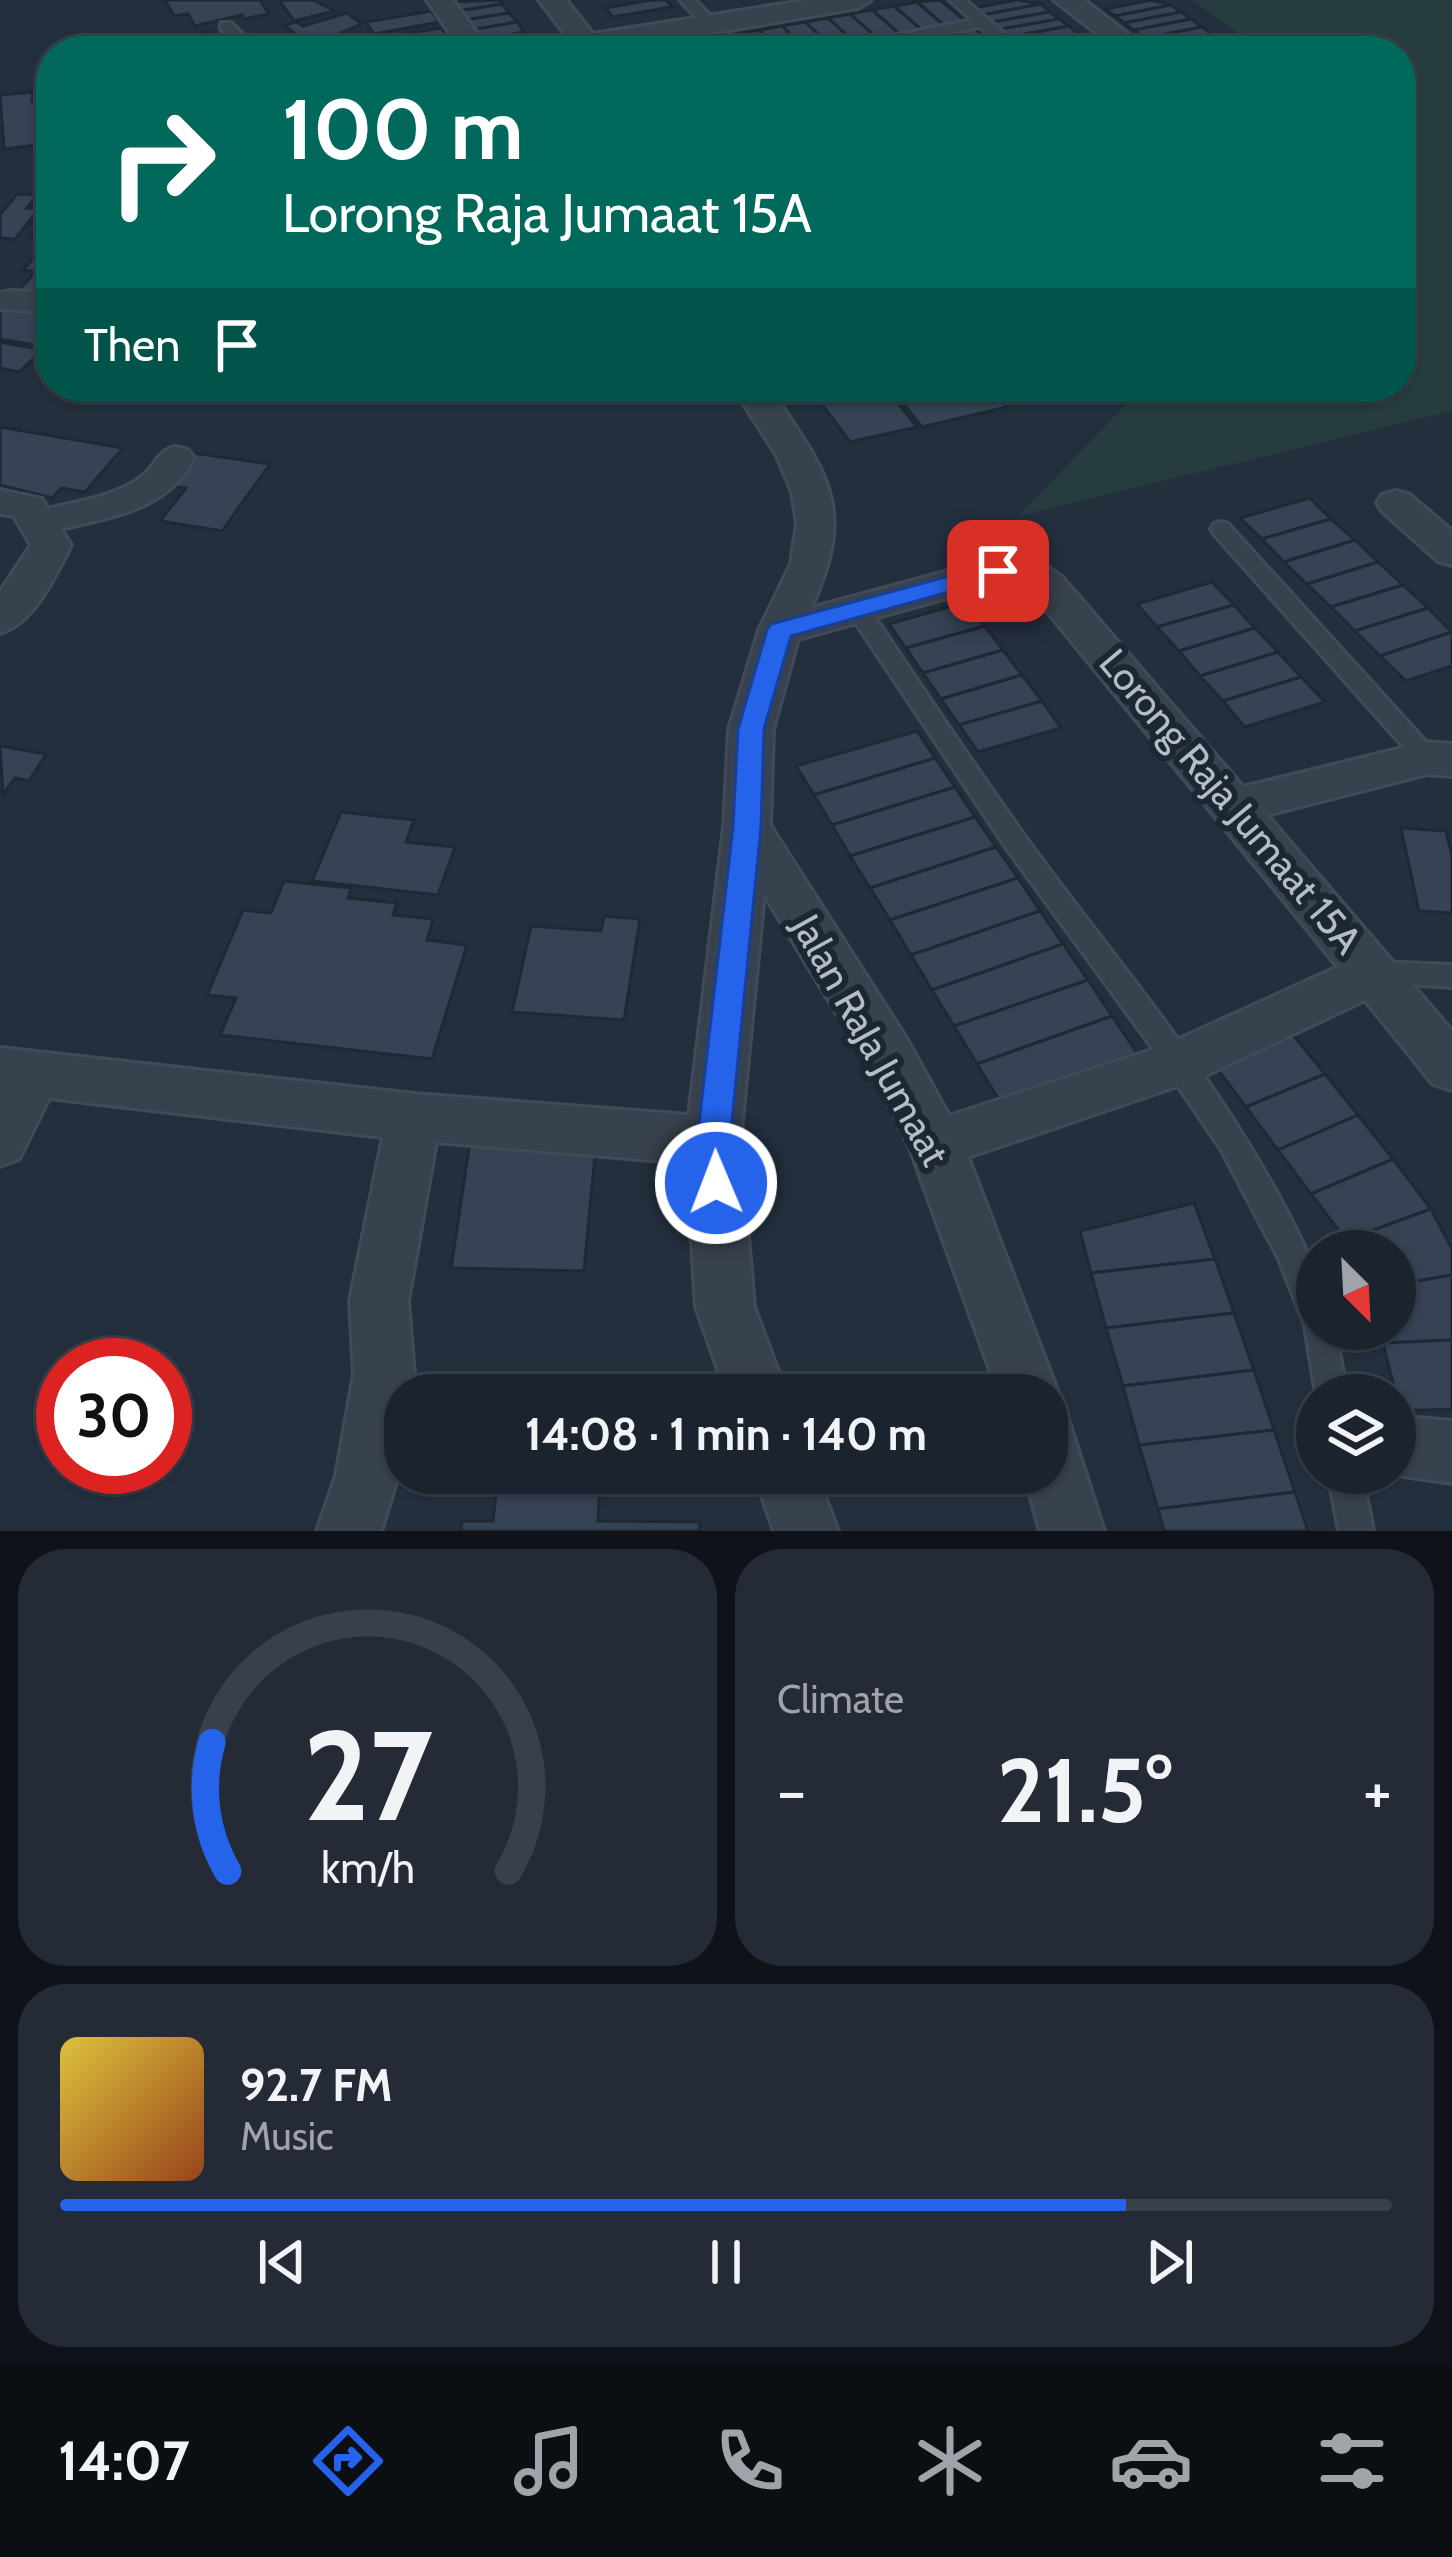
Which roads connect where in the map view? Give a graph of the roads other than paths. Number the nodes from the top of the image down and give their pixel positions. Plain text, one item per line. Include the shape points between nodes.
1 (440, 0) edge
2 (552, 0) edge
3 (687, 0) edge
4 (858, 0) edge
5 (957, 0) edge
6 (1067, 0) edge
7 (823, 3) edge
8 (982, 22) junction
9 (710, 23) junction
10 (226, 26) dead end
11 (237, 36) edge
12 (465, 36) edge
13 (581, 36) edge
14 (645, 36) edge
15 (906, 36) edge
16 (999, 36) edge
17 (1116, 36) edge
18 (10, 301) dead end
19 (36, 302) edge
20 (761, 402) edge
21 (175, 458) dead end
22 (0, 502) edge
23 (1396, 502) dead end
24 (40, 523) junction
25 (1221, 529) dead end
26 (1452, 552) edge
27 (857, 608) junction
28 (0, 619) edge
29 (780, 630) junction
30 (1439, 759) edge
31 (1232, 807) junction
32 (747, 827) junction
33 (1375, 973) junction
34 (1452, 976) edge
35 (1179, 1063) junction
36 (1452, 1068) edge
37 (11, 1106) edge
38 (416, 1140) junction
39 (713, 1141) junction
40 (936, 1144) junction
41 (1296, 1262) edge
42 (749, 1374) edge
43 (1021, 1374) edge
44 (1416, 1449) edge
45 (1452, 1452) edge
46 (793, 1494) edge
47 (1061, 1494) edge
48 (1349, 1494) edge
49 (349, 1531) edge
50 (806, 1531) edge
51 (1072, 1531) edge
52 (1356, 1531) edge

1 - 12 street
2 - 13 street
3 - 9 lane
4 - 7 street
5 - 8 lane
6 - 17 street
7 - 9 street
8 - 15 lane
8 - 16 lane
9 - 14 street
10 - 11 lane
18 - 19 street
20 - 29 street, Jalan RaJa Jumaat via 796,456 816,523 811,564
21 - 24 street via 170,474 139,495
22 - 24 street via 28,507
23 - 26 street
24 - 28 street via 51,545
25 - 30 lane
27 - 29 street, Lorong Raja Jumaat 15A
27 - 31 street, Lorong Raja Jumaat 15A via 998,571 1028,572 1062,597
27 - 35 lane
29 - 32 street, Jalan RaJa Jumaat via 751,729
30 - 31 street
31 - 33 street, Lorong Raja Jumaat 15A
32 - 39 street, Jalan RaJa Jumaat
32 - 40 street, Jalan RaJa Jumaat
33 - 34 lane
33 - 35 street
33 - 36 street, Lorong Raja Jumaat 15A
35 - 40 street
35 - 41 lane
37 - 38 street
38 - 39 street via 502,1122
38 - 49 street via 379,1301 384,1373
39 - 42 street, Jalan RaJa Jumaat via 725,1307
40 - 43 street, Jalan RaJa Jumaat
44 - 45 street
46 - 50 street
47 - 51 street
48 - 52 lane

